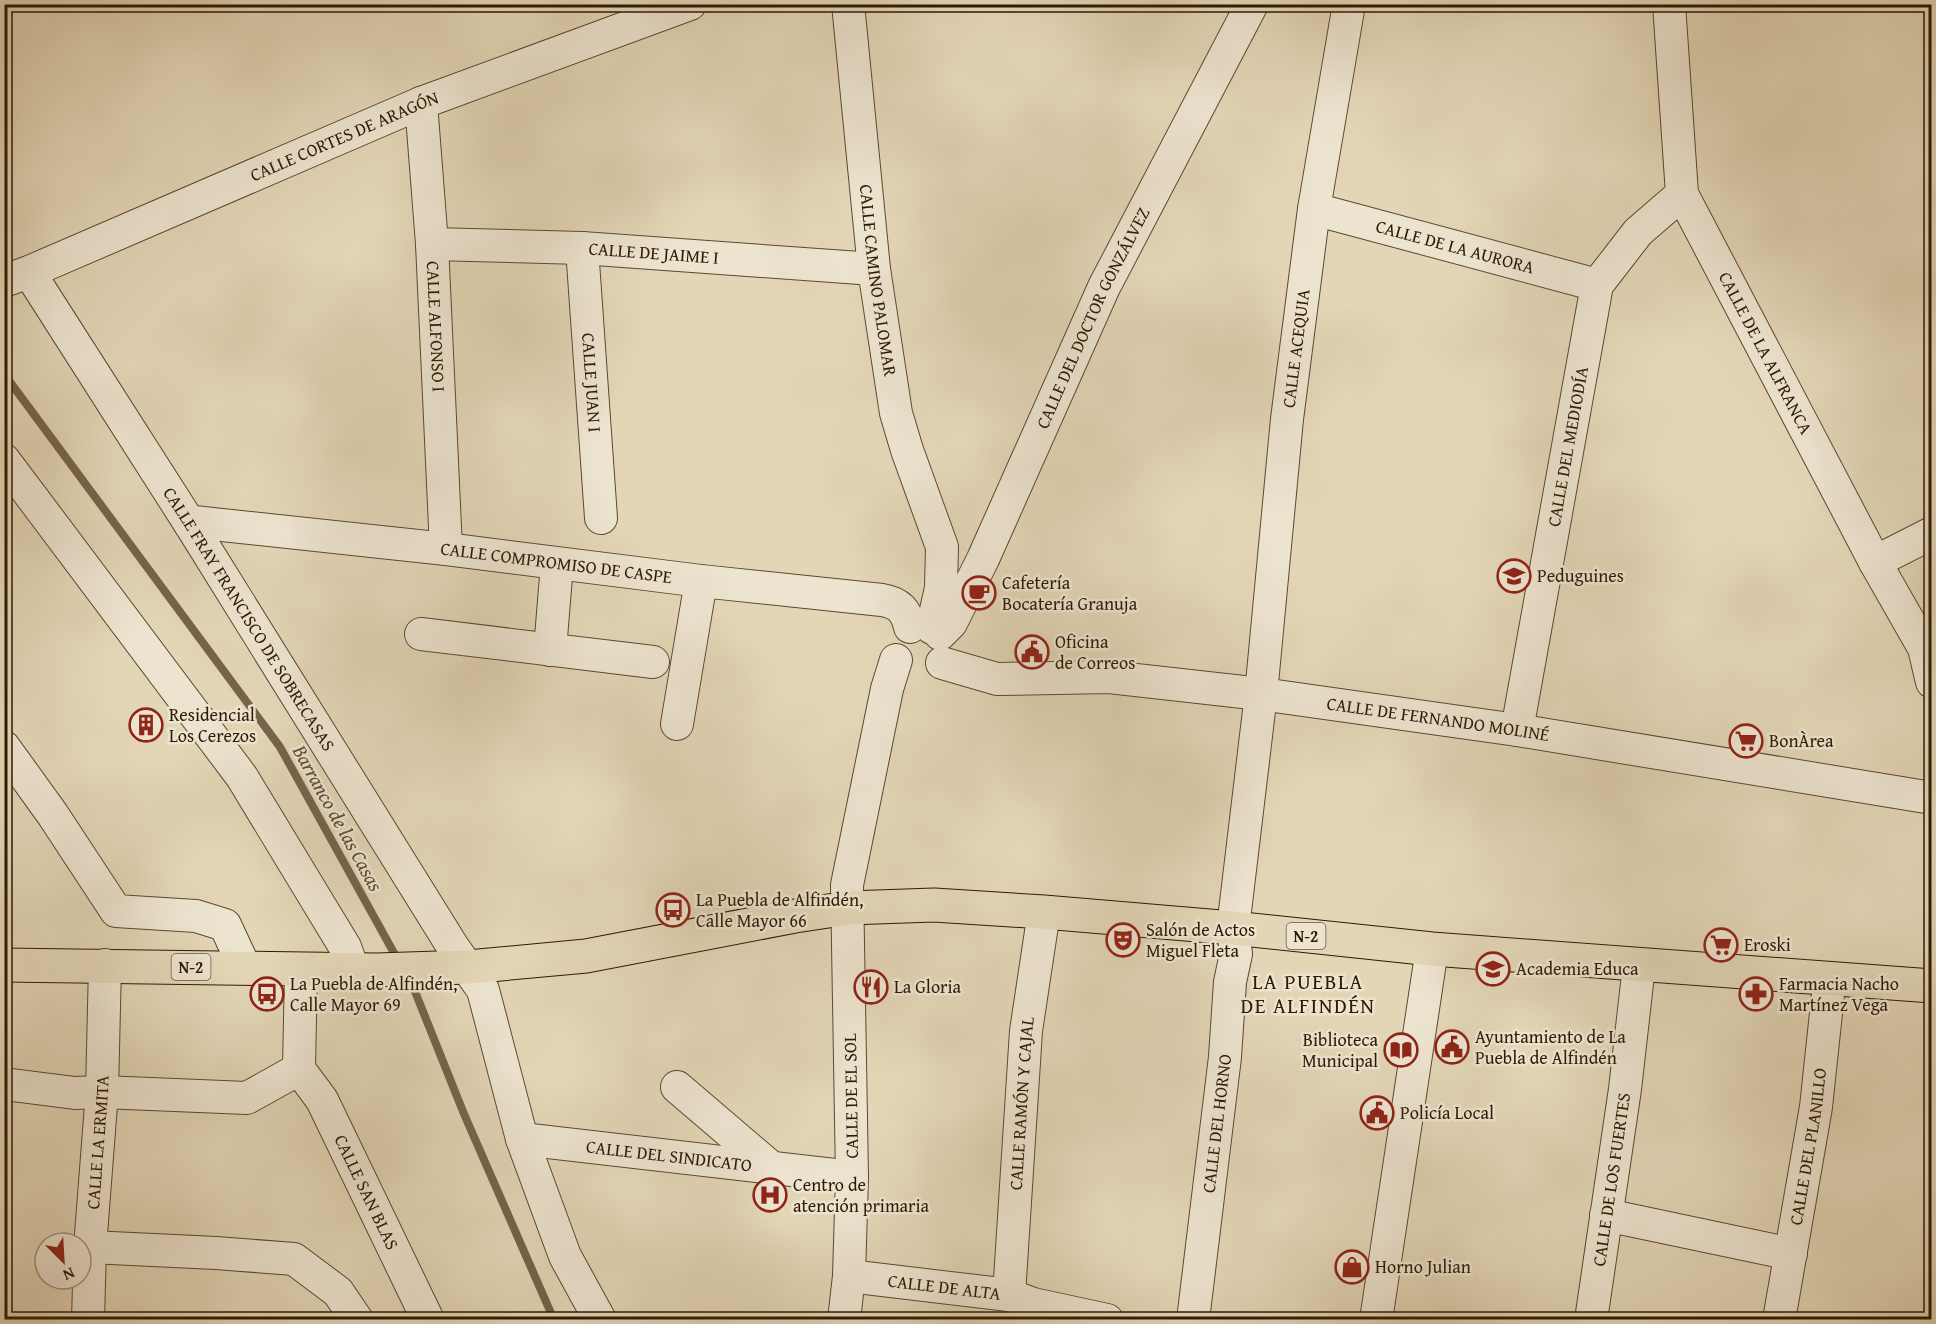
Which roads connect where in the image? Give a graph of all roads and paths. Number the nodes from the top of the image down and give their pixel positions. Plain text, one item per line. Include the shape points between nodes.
1 (690, 4) edge
2 (848, 4) edge
3 (1252, 4) edge
4 (1349, 4) edge
5 (1669, 4) edge
6 (421, 103) junction
7 (1682, 194) junction
8 (1314, 209) junction
9 (432, 244) junction
10 (582, 248) junction
11 (874, 269) junction
12 (17, 277) edge
13 (1597, 285) junction
14 (4, 460) edge
15 (601, 518) dead end
16 (189, 524) junction
17 (1932, 533) edge
18 (942, 547) junction
19 (446, 549) junction
20 (983, 560) junction
21 (1875, 562) junction
22 (557, 564) junction
23 (701, 581) junction
24 (421, 634) dead end
25 (931, 638) junction
26 (550, 650) junction
27 (896, 660) junction
28 (653, 662) dead end
29 (1932, 682) edge
30 (1261, 694) junction
31 (677, 724) dead end
32 (1517, 730) junction
33 (4, 747) edge
34 (1932, 798) edge
35 (848, 908) junction
36 (1044, 912) junction
37 (1233, 928) junction
38 (1432, 949) junction
39 (4, 965) edge
40 (105, 965) junction
41 (1639, 966) junction
42 (244, 968) junction
43 (454, 968) junction
44 (301, 969) junction
45 (365, 969) junction
46 (1840, 980) junction
47 (1932, 986) edge
48 (299, 1069) junction
49 (4, 1084) edge
50 (676, 1087) dead end
51 (102, 1092) junction
52 (522, 1139) junction
53 (773, 1169) junction
54 (852, 1177) junction
55 (1606, 1215) junction
56 (91, 1231) edge
57 (93, 1247) edge
58 (1791, 1254) junction
59 (849, 1276) junction
60 (89, 1291) edge
61 (1009, 1295) junction
62 (88, 1320) edge
63 (357, 1320) edge
64 (428, 1320) edge
65 (600, 1320) edge
66 (844, 1320) edge
67 (1107, 1320) edge
68 (1193, 1320) edge
69 (1376, 1320) edge
70 (1591, 1320) edge
71 (1779, 1320) edge

1 - 6 street, CALLE CORTES DE ARAGÓN
2 - 11 street, CALLE CAMINO PALOMAR
3 - 20 street, CALLE DEL DOCTOR GONZÁLVEZ via 1104,287
4 - 8 street, CALLE ACEQUIA
5 - 7 street, CALLE DE LA ALFRANCA
6 - 9 street, CALLE ALFONSO I
6 - 12 street, CALLE CORTES DE ARAGÓN
7 - 13 street, CALLE DEL MEDIODÍA via 1638,232
7 - 21 street, CALLE DE LA ALFRANCA
8 - 13 street, CALLE DE LA AURORA
8 - 30 street, CALLE ACEQUIA via 1287,419
9 - 10 street, CALLE DE JAIME I
9 - 19 street, CALLE ALFONSO I
10 - 11 street, CALLE DE JAIME I
10 - 15 street, CALLE JUAN I
11 - 18 street, CALLE CAMINO PALOMAR via 896,413
12 - 16 street, CALLE FRAY FRANCISCO DE SOBRECASAS
13 - 32 street, CALLE DEL MEDIODÍA
14 - 45 street via 242,777 345,947
16 - 19 street, CALLE COMPROMISO DE CASPE
16 - 43 street, CALLE FRAY FRANCISCO DE SOBRECASAS via 453,946
17 - 21 street
18 - 20 street
18 - 25 street, CALLE CAMINO PALOMAR via 941,588
19 - 22 street, CALLE COMPROMISO DE CASPE
20 - 25 street, CALLE DEL DOCTOR GONZÁLVEZ via 951,623
21 - 29 street, CALLE DE LA ALFRANCA via 1924,648
22 - 23 street, CALLE COMPROMISO DE CASPE
22 - 26 street
23 - 25 street, CALLE COMPROMISO DE CASPE via 895,602
23 - 31 street
24 - 26 street
25 - 27 street via 903,631 895,645
25 - 27 street via 930,674 914,675
25 - 30 street, CALLE DE FERNANDO MOLINÉ via 997,679 1109,677
26 - 28 street
27 - 35 street via 847,885
30 - 32 street, CALLE DE FERNANDO MOLINÉ
30 - 37 street, CALLE ACEQUIA
32 - 34 street, CALLE DE FERNANDO MOLINÉ
33 - 42 street via 116,911 196,916 225,925
35 - 36 highway, N-2 via 934,905
35 - 43 highway, N-2 via 586,956
35 - 54 street, CALLE DE EL SOL
36 - 37 highway, N-2
36 - 61 street, CALLE RAMÓN Y CAJAL via 1026,1031
37 - 38 highway, N-2
37 - 68 street, CALLE DEL HORNO via 1236,954
38 - 41 highway, N-2
38 - 69 street
39 - 40 highway, N-2
40 - 42 highway, N-2
40 - 51 street, CALLE LA ERMITA
41 - 46 highway, N-2
41 - 55 street, CALLE DE LOS FUERTES
42 - 44 highway, N-2
43 - 45 highway, N-2
43 - 52 street, CALLE FRAY FRANCISCO DE SOBRECASAS via 483,990
44 - 45 highway, N-2
44 - 48 street
46 - 47 highway, N-2
46 - 58 street, CALLE DEL PLANILLO via 1829,985 1816,1107
48 - 51 street via 247,1098
48 - 64 street, CALLE SAN BLAS via 322,1100
49 - 51 street via 75,1093
50 - 53 street
51 - 56 street, CALLE LA ERMITA
52 - 53 street, CALLE DEL SINDICATO
52 - 65 street, CALLE FRAY FRANCISCO DE SOBRECASAS via 565,1256
53 - 54 street, CALLE DEL SINDICATO
54 - 59 street, CALLE DE EL SOL
55 - 58 street
55 - 70 street, CALLE DE LOS FUERTES
57 - 63 street via 294,1259 338,1292
58 - 71 street, CALLE DEL PLANILLO
59 - 61 street, CALLE DE ALTA
59 - 66 street, CALLE DE EL SOL
60 - 62 street, CALLE LA ERMITA
61 - 67 street, CALLE DE ALTA

